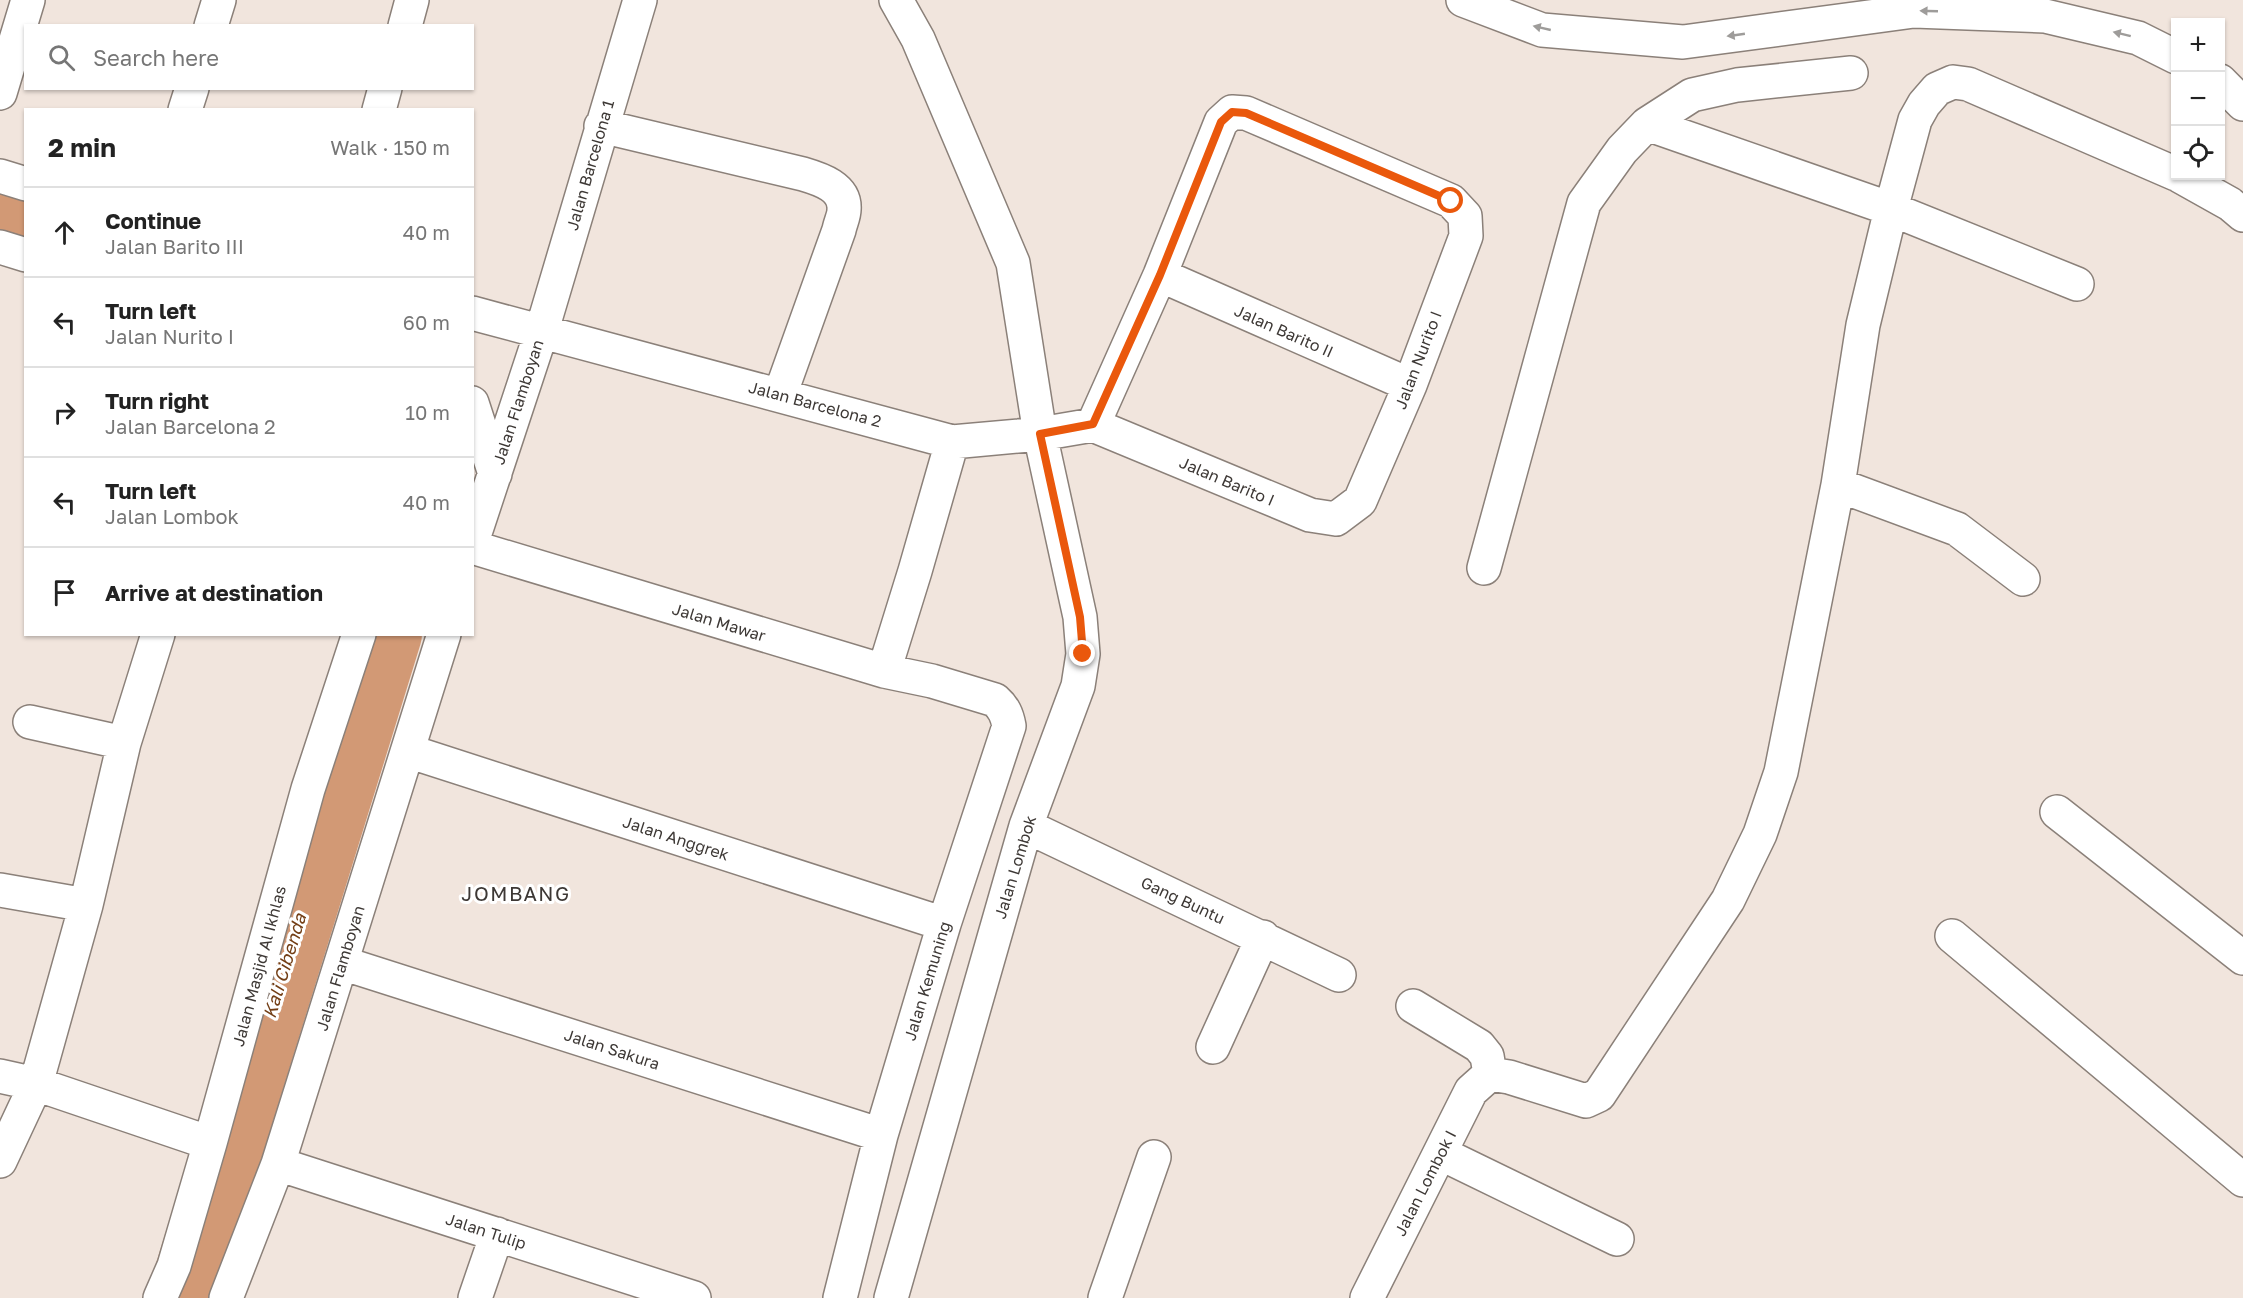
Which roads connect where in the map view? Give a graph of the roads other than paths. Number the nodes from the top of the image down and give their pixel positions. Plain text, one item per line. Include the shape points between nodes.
1 (28, 0) edge
2 (219, 0) edge
3 (412, 0) edge
4 (640, 0) edge
5 (896, 0) edge
6 (1463, 0) edge
7 (212, 24) edge
8 (406, 24) edge
9 (2171, 55) edge
10 (1851, 73) dead end
11 (2225, 86) edge
12 (191, 90) edge
13 (384, 90) edge
14 (0, 93) edge
15 (2243, 104) edge
16 (186, 108) edge
17 (380, 108) edge
18 (1647, 124) junction
19 (601, 126) junction
20 (2171, 172) edge
21 (0, 176) edge
22 (2187, 180) edge
23 (24, 183) edge
24 (1891, 210) junction
25 (2243, 215) edge
26 (0, 247) edge
27 (24, 254) edge
28 (1160, 275) junction
29 (2076, 284) dead end
30 (474, 313) edge
31 (542, 330) junction
32 (1410, 385) junction
33 (780, 395) junction
34 (474, 409) edge
35 (1093, 424) junction
36 (1040, 434) junction
37 (952, 442) junction
38 (495, 474) junction
39 (1838, 485) junction
40 (1360, 501) joint
41 (474, 536) edge
42 (474, 548) edge
43 (1484, 568) dead end
44 (2023, 579) dead end
45 (157, 636) edge
46 (358, 636) edge
47 (443, 636) edge
48 (884, 671) junction
49 (966, 692) joint
50 (30, 722) dead end
51 (124, 743) junction
52 (408, 751) junction
53 (2057, 812) dead end
54 (1026, 826) junction
55 (0, 890) edge
56 (86, 905) junction
57 (944, 924) junction
58 (1952, 936) dead end
59 (1263, 937) junction
60 (2243, 957) edge
61 (342, 963) junction
62 (1339, 975) dead end
63 (1413, 1006) dead end
64 (1213, 1047) dead end
65 (1490, 1074) junction
66 (0, 1076) edge
67 (36, 1084) junction
68 (881, 1135) junction
69 (210, 1143) junction
70 (1440, 1153) junction
71 (1154, 1157) dead end
72 (0, 1161) edge
73 (278, 1164) junction
74 (2243, 1180) edge
75 (497, 1234) junction
76 (1617, 1239) dead end
77 (160, 1298) edge
78 (226, 1298) edge
79 (475, 1298) edge
80 (694, 1298) edge
81 (840, 1298) edge
82 (891, 1298) edge
83 (1105, 1298) edge
84 (1367, 1298) edge

1 - 14 main road
2 - 7 main road
3 - 8 main road
4 - 19 main road, Jalan Barcelona 1
5 - 36 main road, Jalan Lombok via 918,39 1013,263
9 -> 6 main road via 2138,38 2045,16 1914,11 1683,42 1542,30
10 - 18 main road via 1737,85 1692,95
11 - 15 main road
12 - 16 main road
13 - 17 main road
18 - 24 main road
18 - 43 main road via 1622,150 1584,203
19 - 31 main road, Jalan Barcelona 1
19 - 33 main road via 803,174 825,181 839,194 844,210 839,230
20 - 24 main road via 1968,84 1953,82 1937,89 1915,120
21 - 23 main road
22 - 25 main road
24 - 29 main road
24 - 39 main road via 1863,325
26 - 27 main road
28 - 32 main road, Jalan Barito II
28 - 32 main road, Jalan Nurito I via 1221,122 1232,112 1246,113 1451,201 1465,216 1466,236
28 - 35 main road
30 - 31 main road, Jalan Barcelona 2
31 - 33 main road, Jalan Barcelona 2
31 - 38 main road, Jalan Flamboyan
32 - 40 main road, Jalan Nurito I
33 - 37 main road, Jalan Barcelona 2
34 - 38 main road, Jalan Flamboyan
35 - 36 main road, Jalan Barcelona 2
35 - 40 main road, Jalan Barito I via 1310,515 1336,519
36 - 37 main road, Jalan Barcelona 2
36 - 54 main road, Jalan Lombok via 1080,617 1083,654 1078,686
37 - 48 main road
38 - 41 main road, Jalan Flamboyan
39 - 44 main road via 1957,529
39 - 65 main road via 1781,772 1760,834 1728,900 1599,1095 1586,1101
42 - 48 main road, Jalan Mawar
45 - 51 main road
46 - 69 main road, Jalan Masjid Al Ikhlas via 308,789
47 - 52 main road, Jalan Flamboyan
48 - 49 main road, Jalan Mawar
49 - 57 main road, Jalan Kemuning via 995,700 1003,707 1009,726
50 - 51 main road
51 - 56 main road
52 - 57 main road, Jalan Anggrek
52 - 61 main road, Jalan Flamboyan
53 - 60 main road
54 - 59 main road, Gang Buntu
54 - 82 main road, Jalan Lombok
55 - 56 main road
56 - 67 main road
57 - 68 main road, Jalan Kemuning
58 - 74 main road
59 - 62 main road, Gang Buntu
59 - 64 main road
61 - 68 main road, Jalan Sakura
61 - 73 main road, Jalan Flamboyan
63 - 65 main road via 1479,1046 1487,1056
65 - 70 main road, Jalan Lombok I via 1471,1091
66 - 67 main road
67 - 69 main road
67 - 72 main road
68 - 81 main road, Jalan Kemuning
69 - 77 main road, Jalan Masjid Al Ikhlas via 174,1266
70 - 76 main road
70 - 84 main road, Jalan Lombok I
71 - 83 main road
73 - 75 main road, Jalan Tulip
73 - 78 main road, Jalan Flamboyan
75 - 79 main road
75 - 80 main road, Jalan Tulip

